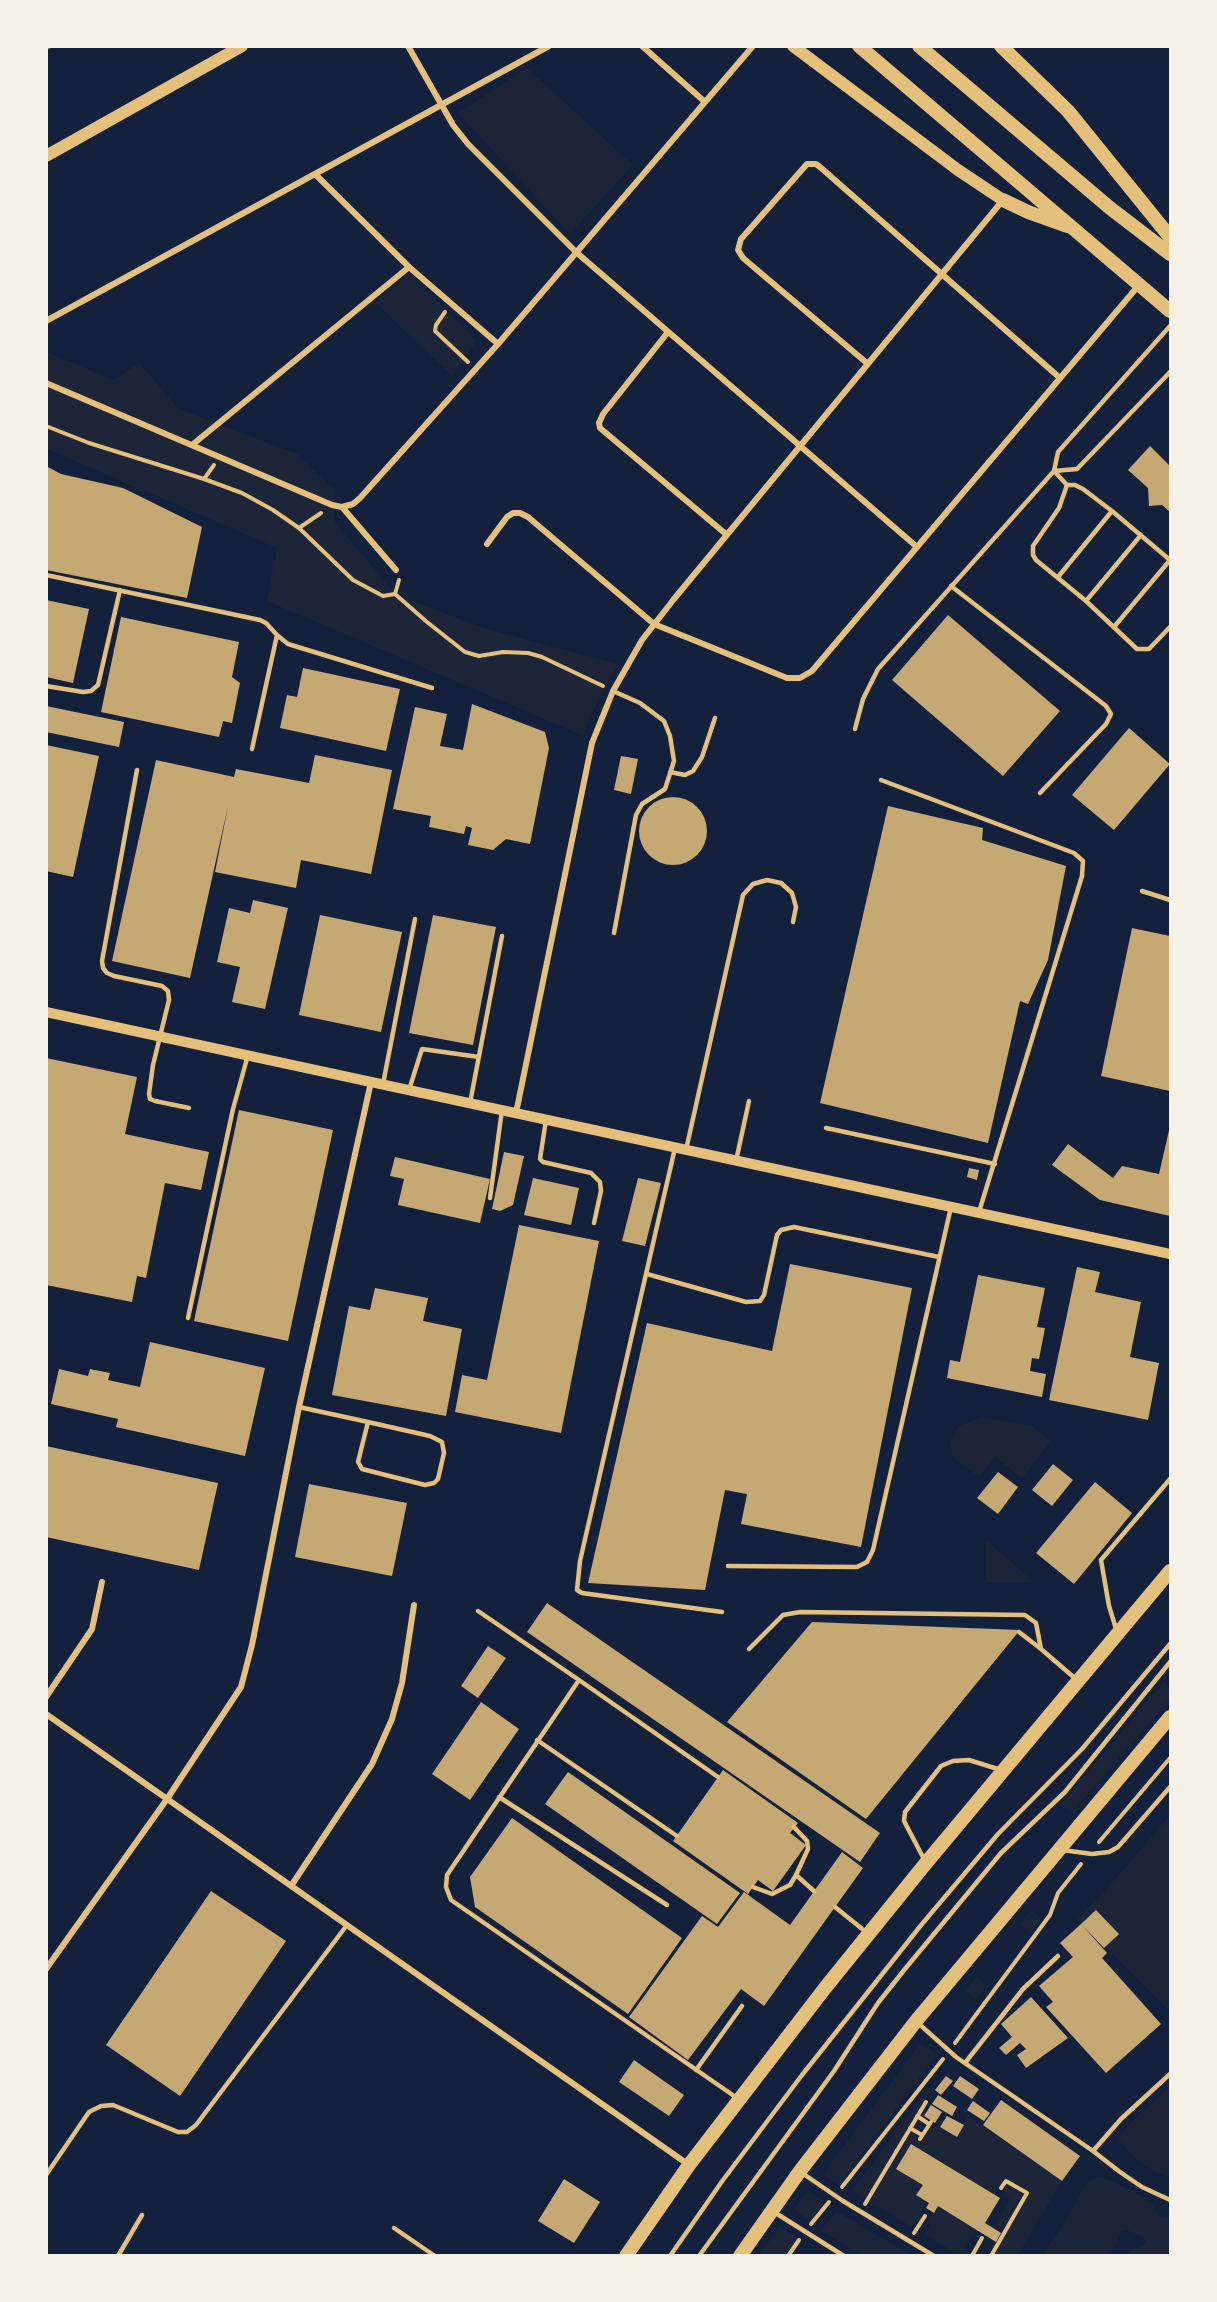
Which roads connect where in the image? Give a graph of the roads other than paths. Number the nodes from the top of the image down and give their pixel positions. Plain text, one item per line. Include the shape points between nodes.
1 (242, 46) edge
2 (408, 46) edge
3 (549, 46) edge
4 (642, 46) edge
5 (753, 46) edge
6 (793, 46) edge
7 (859, 46) edge
8 (919, 46) edge
9 (1001, 46) edge
10 (705, 102) junction
11 (441, 106) junction
12 (46, 156) edge
13 (315, 174) junction
14 (1003, 200) junction
15 (1075, 228) junction
16 (1170, 237) edge
17 (576, 252) junction
18 (1170, 254) edge
19 (410, 267) junction
20 (942, 274) junction
21 (1139, 284) junction
22 (1170, 311) edge
23 (46, 321) edge
24 (1170, 326) edge
25 (668, 332) junction
26 (498, 344) junction
27 (868, 364) junction
28 (1170, 372) edge
29 (1060, 378) junction
30 (46, 383) edge
31 (192, 445) junction
32 (801, 447) junction
33 (1054, 471) junction
34 (1067, 485) junction
35 (342, 507) junction
36 (1112, 510) junction
37 (727, 535) junction
38 (1141, 535) junction
39 (487, 544) dead end
40 (917, 547) junction
41 (396, 570) dead end
42 (46, 575) edge
43 (1058, 577) junction
44 (951, 586) junction
45 (120, 591) junction
46 (1086, 601) junction
47 (654, 624) junction
48 (1114, 627) junction
49 (1170, 627) edge
50 (277, 635) junction
51 (46, 686) edge
52 (432, 688) dead end
53 (613, 691) junction
54 (715, 718) dead end
55 (855, 729) dead end
56 (252, 749) dead end
57 (137, 770) dead end
58 (670, 772) junction
59 (881, 780) dead end
60 (1040, 793) dead end
61 (1142, 891) dead end
62 (1170, 900) edge
63 (415, 919) dead end
64 (793, 922) dead end
65 (614, 933) dead end
66 (501, 936) dead end
67 (46, 1012) edge
68 (159, 1036) junction
69 (248, 1056) junction
70 (479, 1057) junction
71 (371, 1082) junction
72 (383, 1084) junction
73 (409, 1090) junction
74 (749, 1101) dead end
75 (470, 1103) junction
76 (189, 1108) dead end
77 (502, 1110) junction
78 (516, 1113) junction
79 (546, 1120) junction
80 (826, 1128) dead end
81 (681, 1149) junction
82 (736, 1161) junction
83 (995, 1164) junction
84 (490, 1198) dead end
85 (951, 1207) junction
86 (979, 1213) junction
87 (594, 1223) dead end
88 (1170, 1254) edge
89 (939, 1257) junction
90 (647, 1274) junction
91 (188, 1318) dead end
92 (299, 1407) junction
93 (368, 1422) junction
94 (1170, 1479) edge
95 (728, 1566) dead end
96 (1170, 1571) edge
97 (102, 1582) dead end
98 (414, 1605) dead end
99 (478, 1611) dead end
100 (722, 1612) dead end
101 (1019, 1632) dead end
102 (1118, 1634) junction
103 (1170, 1644) edge
104 (749, 1649) dead end
105 (1041, 1649) junction
106 (1170, 1662) edge
107 (1170, 1668) edge
108 (579, 1680) junction
109 (1078, 1681) junction
110 (1149, 1687) junction
111 (46, 1697) edge
112 (46, 1714) edge
113 (1170, 1718) edge
114 (537, 1740) junction
115 (1003, 1771) junction
116 (718, 1777) dead end
117 (1170, 1787) edge
118 (499, 1797) junction
119 (167, 1799) junction
120 (794, 1827) dead end
121 (677, 1836) dead end
122 (1059, 1850) junction
123 (926, 1863) junction
124 (796, 1875) junction
125 (291, 1886) junction
126 (753, 1887) dead end
127 (814, 1891) dead end
128 (667, 1905) dead end
129 (835, 1907) dead end
130 (347, 1925) junction
131 (868, 1934) junction
132 (1058, 1956) dead end
133 (46, 1969) edge
134 (742, 2006) dead end
135 (916, 2021) junction
136 (965, 2063) junction
137 (696, 2070) junction
138 (1170, 2074) edge
139 (739, 2099) junction
140 (1093, 2151) junction
141 (689, 2165) junction
142 (800, 2171) junction
143 (46, 2175) edge
144 (1170, 2200) edge
145 (772, 2210) junction
146 (142, 2215) dead end
147 (394, 2228) dead end
148 (118, 2256) edge
149 (435, 2256) edge
150 (626, 2256) edge
151 (670, 2256) edge
152 (699, 2256) edge
153 (740, 2256) edge
154 (844, 2256) edge
155 (934, 2256) edge

1 - 12 main road
2 - 11 street
3 - 11 street
4 - 10 street
5 - 10 street
6 - 14 main road
7 - 15 main road
8 - 18 main road
9 - 16 main road via 1068,111
10 - 17 street
11 - 13 street
11 - 17 street via 468,144
13 - 19 street
13 - 23 street
14 - 15 main road
14 - 20 street
15 - 21 main road
17 - 25 street
17 - 26 street
19 - 26 street
19 - 31 street
20 - 27 street
20 - 27 street via 816,164 802,168 741,239 738,250 743,258
20 - 29 street
21 - 22 main road
21 - 29 street
24 - 33 lane via 1058,452
25 - 32 street
25 - 37 street via 603,414 600,428
26 - 35 street via 360,498
27 - 32 street
28 - 33 lane via 1077,469
29 - 40 street
30 - 31 street
31 - 35 street
32 - 37 street
32 - 40 street
33 - 34 lane
33 - 44 lane
34 - 36 lane via 1083,489
34 - 43 lane via 1059,508 1033,550 1036,560
35 - 41 street
36 - 38 lane
36 - 43 lane
37 - 47 street
38 - 46 lane
38 - 48 lane via 1170,560
39 - 47 street via 507,518 520,513
40 - 47 street via 812,671 800,678 787,678
42 - 45 lane
43 - 46 lane
44 - 55 lane via 878,669
44 - 60 lane via 1106,706 1111,714
45 - 50 lane via 260,620
45 - 51 lane via 98,685 83,692
46 - 48 lane
47 - 53 street
48 - 49 lane via 1142,650 1154,645
50 - 52 lane via 288,644
50 - 56 lane
53 - 58 lane via 640,703 664,721 674,761
53 - 78 street via 592,744
54 - 58 lane via 693,771 685,775
57 - 68 lane via 102,961 106,973 162,986 168,991
58 - 65 lane via 664,789 642,804 636,815
59 - 83 lane via 1074,853 1083,861 1082,876
61 - 62 lane
63 - 72 lane
64 - 81 lane via 796,907 792,893 781,883 767,880 753,884 743,895
66 - 70 lane
67 - 68 street
68 - 69 street
68 - 76 lane via 150,1099
69 - 71 street
69 - 91 lane
70 - 73 lane via 422,1049
70 - 75 lane
71 - 72 street
71 - 92 street
72 - 73 street
73 - 75 street
74 - 82 lane
75 - 77 street
77 - 78 street
77 - 84 lane
78 - 79 street
79 - 81 street
79 - 87 lane via 540,1159 591,1173 600,1182
80 - 83 lane
81 - 82 street
81 - 90 lane
82 - 85 street
83 - 86 lane
85 - 86 street
85 - 89 lane
86 - 88 street
89 - 90 lane via 794,1227 777,1235 760,1301 746,1302
89 - 95 lane via 873,1550 867,1562 856,1568
90 - 100 lane via 580,1561 577,1590
92 - 93 lane
92 - 119 street via 245,1678
93 - 93 lane via 442,1442 444,1453 438,1479 425,1485 362,1469 358,1462
94 - 102 lane via 1101,1560
96 - 102 main road
97 - 111 street via 92,1629
98 - 125 street via 402,1683 388,1728 372,1764
99 - 108 lane
101 - 105 lane
102 - 109 main road
103 - 151 lane via 1082,1749 1005,1826 922,1924 802,2075
104 - 105 lane via 783,1615 800,1612 1025,1615 1036,1623
105 - 109 lane
106 - 110 lane
107 - 110 lane
108 - 114 lane
108 - 116 lane
109 - 115 main road
110 - 152 lane via 1065,1791 1001,1853 878,2002 834,2072
112 - 119 street
113 - 122 main road
114 - 118 lane
114 - 121 lane
115 - 123 main road
115 - 123 lane via 969,1760 941,1766 905,1812 904,1821
117 - 122 lane via 1118,1847 1089,1854
118 - 128 lane
118 - 137 lane via 447,1875 451,1900
119 - 125 street
119 - 133 street
120 - 124 lane via 807,1841 808,1849
122 - 135 main road
123 - 131 main road
124 - 126 lane via 790,1885 772,1894
124 - 127 lane
125 - 130 street
129 - 131 lane
130 - 141 street
130 - 143 lane via 196,2125 187,2132 178,2132 113,2105 101,2106 89,2112
131 - 139 main road
132 - 136 lane via 1023,1989
134 - 137 lane
135 - 136 lane
135 - 142 main road
136 - 140 lane
137 - 139 lane
138 - 140 lane
139 - 141 main road
140 - 144 lane via 1142,2187
141 - 150 main road
142 - 145 main road
142 - 155 lane
145 - 153 main road
145 - 154 lane
146 - 148 lane
147 - 149 lane

